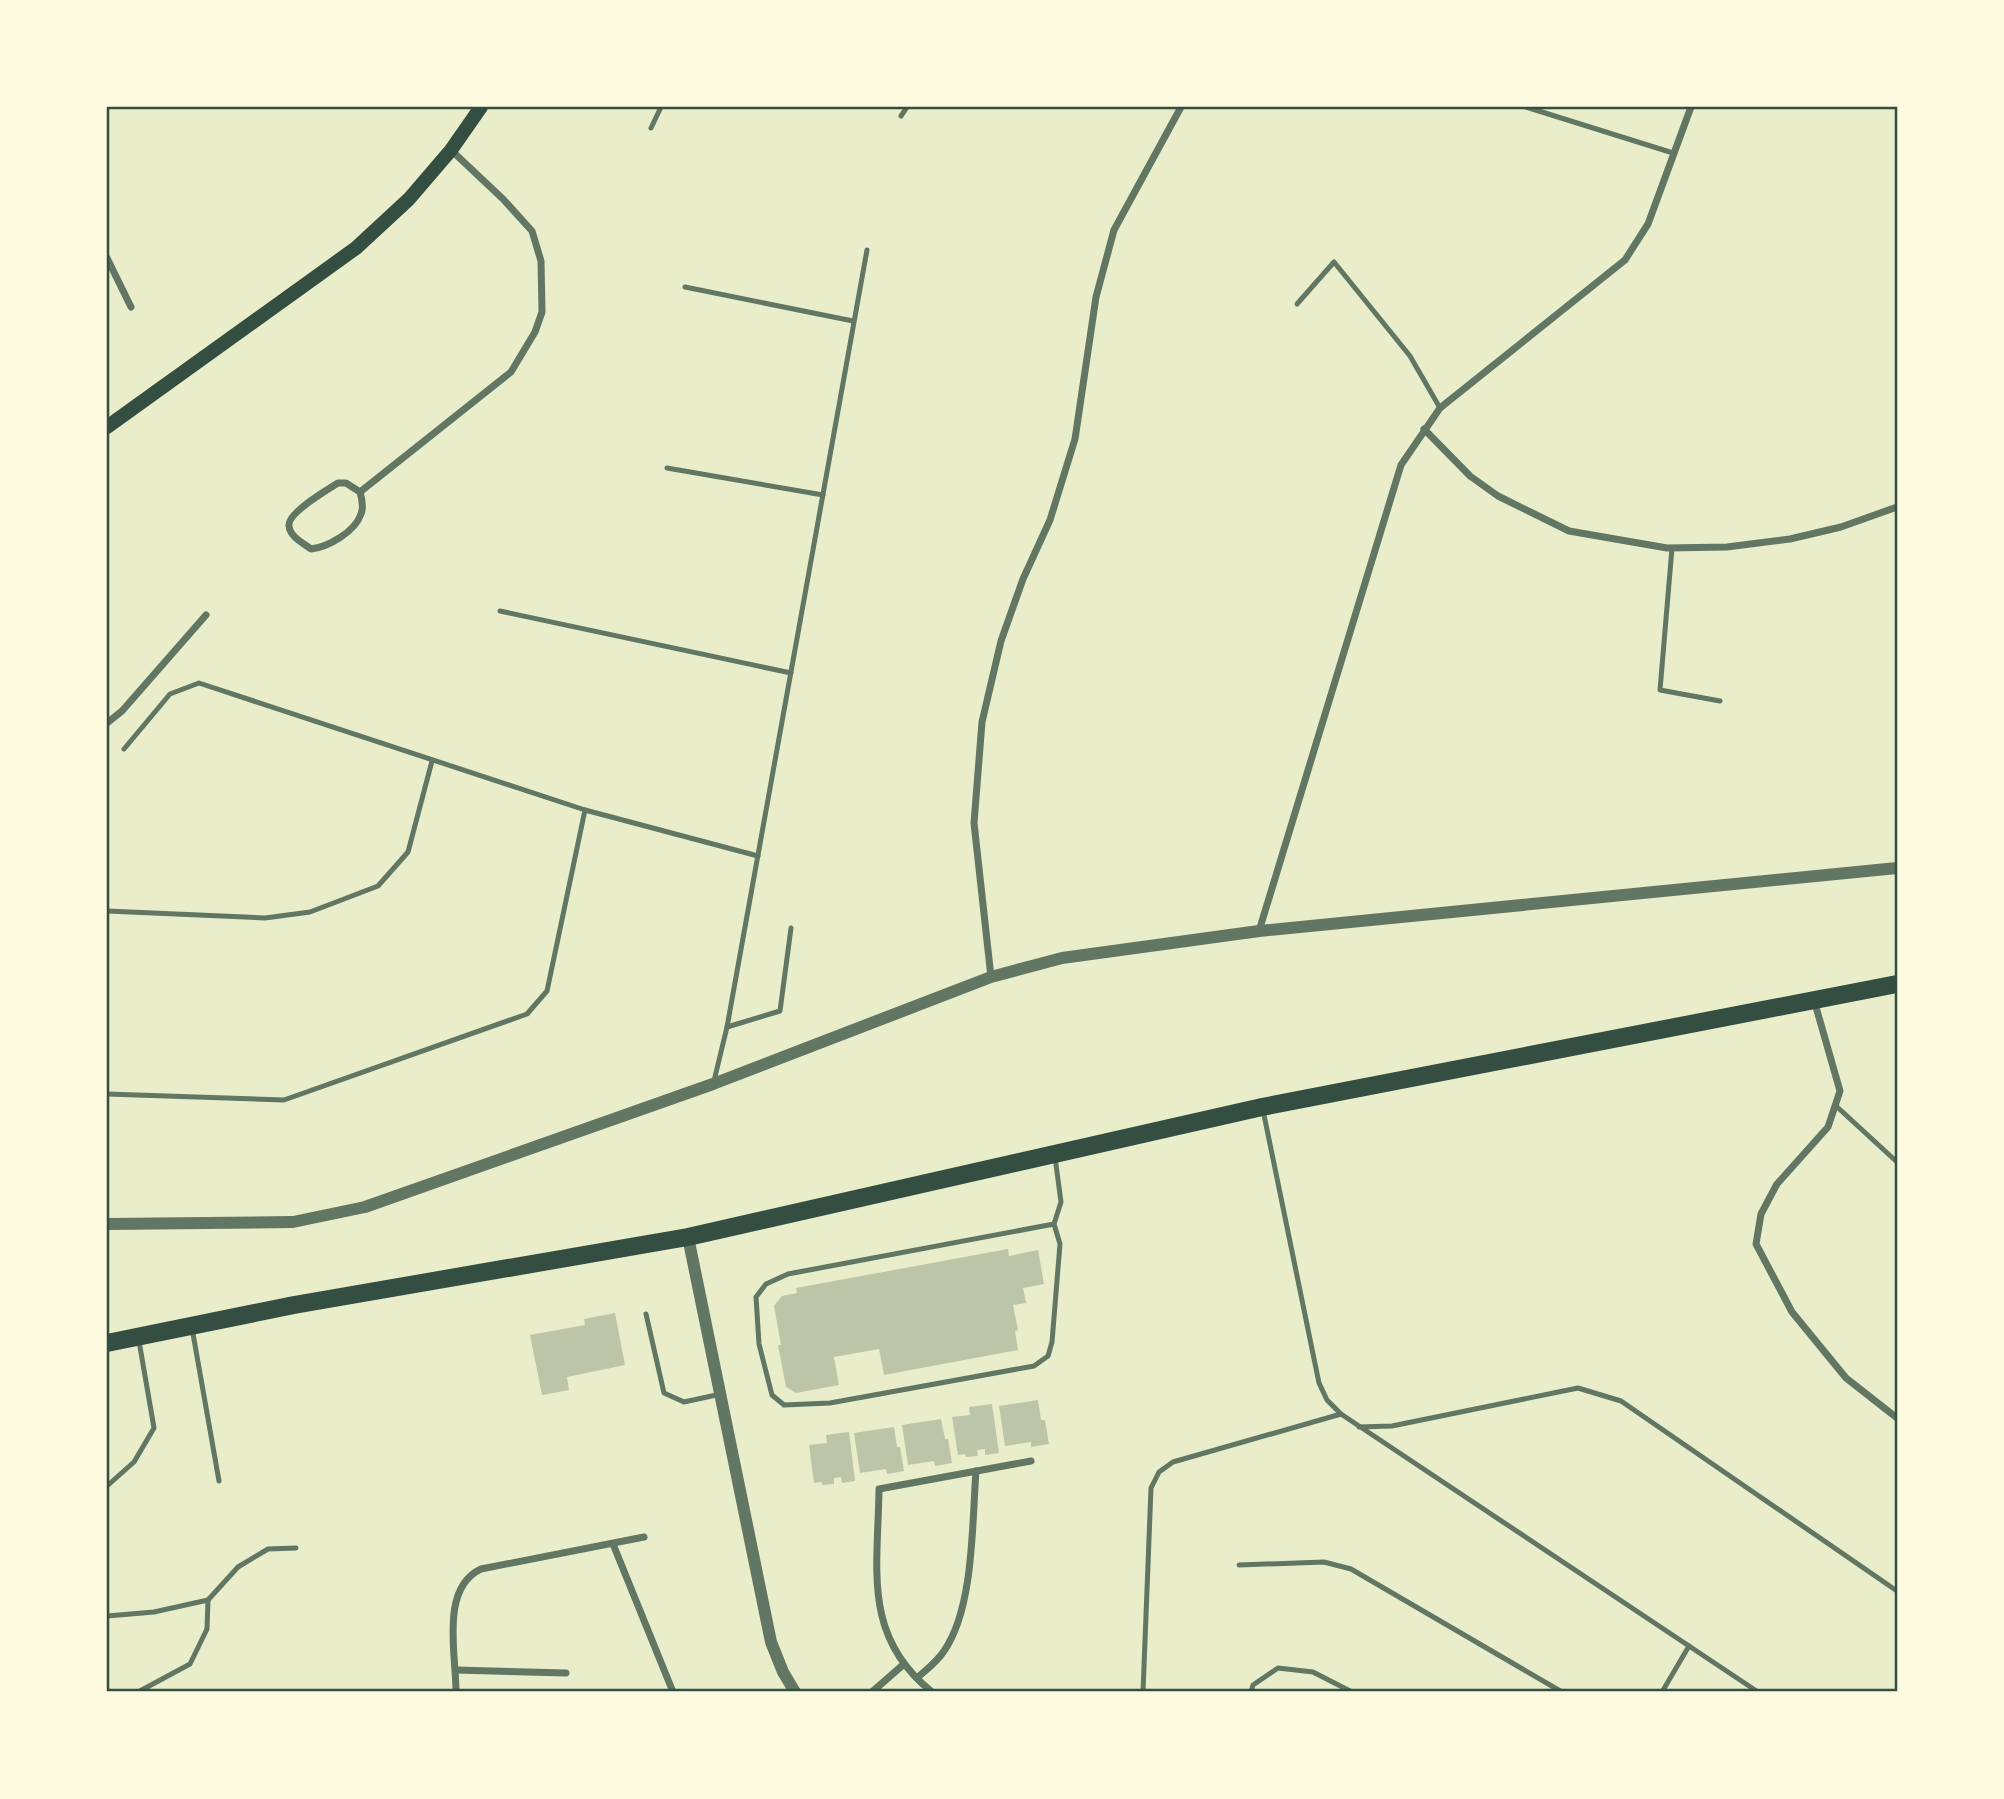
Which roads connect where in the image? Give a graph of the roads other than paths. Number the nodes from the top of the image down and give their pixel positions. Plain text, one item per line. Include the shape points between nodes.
1 (481, 107) edge
2 (661, 107) edge
3 (906, 107) edge
4 (1181, 107) edge
5 (1526, 107) edge
6 (1691, 107) edge
7 (901, 116) dead end
8 (651, 128) dead end
9 (451, 150) junction
10 (1673, 153) junction
11 (867, 250) dead end
12 (107, 257) edge
13 (685, 287) dead end
14 (1297, 304) dead end
15 (131, 307) dead end
16 (853, 321) junction
17 (1440, 408) junction
18 (107, 427) edge
19 (1424, 429) junction
20 (667, 468) dead end
21 (360, 492) junction
22 (823, 495) junction
23 (1897, 507) edge
24 (1672, 548) junction
25 (500, 611) dead end
26 (206, 615) dead end
27 (791, 673) junction
28 (1720, 701) dead end
29 (107, 723) edge
30 (124, 749) dead end
31 (432, 761) junction
32 (585, 810) junction
33 (758, 856) junction
34 (1897, 867) edge
35 (107, 911) edge
36 (791, 928) dead end
37 (1259, 931) junction
38 (990, 977) junction
39 (1897, 984) edge
40 (1814, 999) junction
41 (727, 1027) junction
42 (713, 1084) junction
43 (107, 1094) edge
44 (1835, 1105) junction
45 (1262, 1107) junction
46 (1055, 1154) junction
47 (1897, 1162) edge
48 (107, 1224) edge
49 (1054, 1224) junction
50 (688, 1237) junction
51 (646, 1314) dead end
52 (191, 1325) junction
53 (138, 1336) junction
54 (107, 1343) edge
55 (720, 1394) junction
56 (1340, 1414) junction
57 (1897, 1418) edge
58 (1359, 1427) junction
59 (1031, 1461) dead end
60 (976, 1471) junction
61 (219, 1481) dead end
62 (107, 1486) edge
63 (644, 1536) dead end
64 (613, 1544) junction
65 (296, 1548) dead end
66 (1239, 1565) dead end
67 (1897, 1591) edge
68 (208, 1600) junction
69 (107, 1616) edge
70 (1689, 1646) junction
71 (904, 1664) junction
72 (456, 1670) junction
73 (566, 1673) dead end
74 (917, 1678) junction
75 (138, 1692) edge
76 (456, 1692) edge
77 (673, 1692) edge
78 (795, 1692) edge
79 (872, 1692) edge
80 (932, 1692) edge
81 (1143, 1692) edge
82 (1251, 1692) edge
83 (1352, 1692) edge
84 (1562, 1692) edge
85 (1661, 1692) edge
86 (1758, 1692) edge

1 - 9 main road
2 - 8 lane
3 - 7 lane
4 - 38 street via 1114,230 1096,297 1075,439 1050,520 1001,641 982,722 974,823
5 - 10 lane
6 - 10 street
9 - 18 main road via 409,199 356,248
9 - 21 street via 531,231 541,261 542,312 511,373
10 - 17 street via 1648,224 1625,261
11 - 16 lane
12 - 15 street
13 - 16 lane
14 - 17 lane via 1334,262 1410,356
16 - 22 lane
17 - 19 street
19 - 24 street via 1497,496 1569,531
19 - 37 street via 1401,465
20 - 22 lane
21 - 21 street via 361,516 324,547 311,549 292,535 289,519 338,483
22 - 27 lane
23 - 24 street via 1790,539
24 - 28 lane via 1660,690
25 - 27 lane
26 - 29 street
27 - 33 lane
30 - 31 lane via 170,694 198,683
31 - 32 lane
31 - 35 lane via 408,852 378,886 310,912 265,918
32 - 33 lane
32 - 43 lane via 547,991 527,1014 284,1100
33 - 41 lane
34 - 37 street
36 - 41 lane via 780,1011
37 - 38 street via 1062,958
38 - 42 street
39 - 40 main road
40 - 44 street via 1840,1091
40 - 45 main road
41 - 42 lane
42 - 48 street via 365,1207 293,1222
44 - 47 lane
44 - 57 street via 1828,1127 1777,1184 1761,1214 1756,1244 1792,1312 1846,1378
45 - 46 main road
45 - 56 lane via 1319,1383
46 - 49 lane via 1060,1202
46 - 50 main road
49 - 49 lane via 788,1275 766,1284 756,1297 759,1344 772,1395 785,1405 830,1403 1034,1366 1048,1356 1052,1342 1060,1244
50 - 52 main road
50 - 55 street
51 - 55 lane via 664,1394 684,1402
52 - 53 main road
52 - 61 lane
53 - 54 main road
53 - 62 lane via 154,1428 134,1462
55 - 78 street via 771,1642
56 - 58 lane
56 - 81 lane via 1172,1462 1159,1472 1151,1488
58 - 67 lane via 1392,1426 1578,1388 1621,1401
58 - 70 lane
59 - 60 street
60 - 71 street via 878,1489 879,1611
60 - 74 street via 963,1604 946,1649
63 - 64 street
64 - 72 street via 472,1574 459,1588 453,1606
64 - 77 street
65 - 68 lane via 268,1549 238,1567
66 - 84 lane via 1324,1562 1351,1569
68 - 69 lane
68 - 75 lane via 207,1629 190,1664
70 - 85 lane
70 - 86 lane
71 - 74 street
71 - 79 street
72 - 73 street
72 - 76 street
74 - 80 street
82 - 83 lane via 1253,1685 1278,1668 1313,1671

